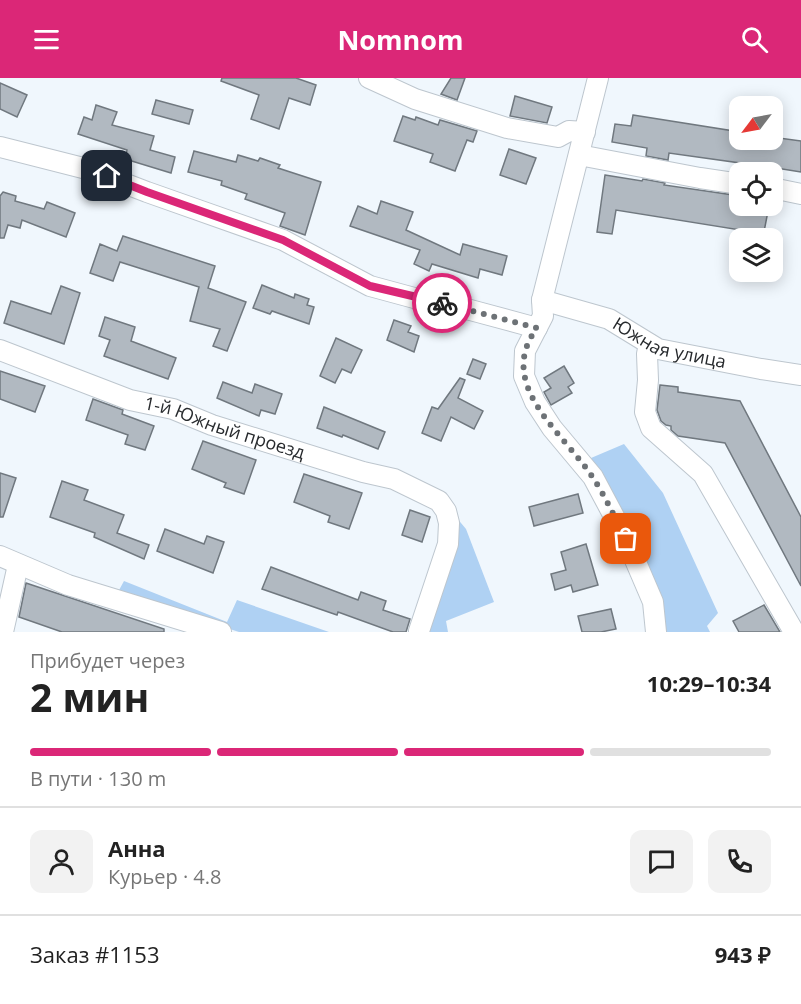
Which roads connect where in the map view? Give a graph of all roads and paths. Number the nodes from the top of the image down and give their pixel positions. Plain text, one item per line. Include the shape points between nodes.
1 (369, 78) edge
2 (598, 78) edge
3 (585, 132) junction
4 (0, 147) edge
5 (579, 155) junction
6 (729, 182) edge
7 (783, 190) edge
8 (801, 194) edge
9 (542, 300) junction
10 (537, 328) junction
11 (649, 344) junction
12 (0, 350) edge
13 (801, 375) edge
14 (0, 556) edge
15 (18, 565) junction
16 (7, 628) edge
17 (419, 631) edge
18 (220, 632) edge
19 (656, 632) edge
20 (794, 632) edge

1 - 3 street via 415,99 507,128 558,137 569,131
2 - 3 street
3 - 5 street
4 - 10 street via 87,169 283,240 370,286
5 - 6 street
5 - 9 street
7 - 8 street
9 - 10 street via 543,316
9 - 11 street, Южная улица via 609,319
10 - 19 street via 525,351 524,376 552,428 593,477 626,539 653,602
11 - 13 street, Южная улица via 658,349
11 - 20 street via 645,412 651,428 703,474
12 - 17 street, 1-й Южный проезд via 130,400 173,409 212,425 394,478 440,501 449,523 448,544
14 - 15 street
15 - 16 street
15 - 18 street via 68,585

